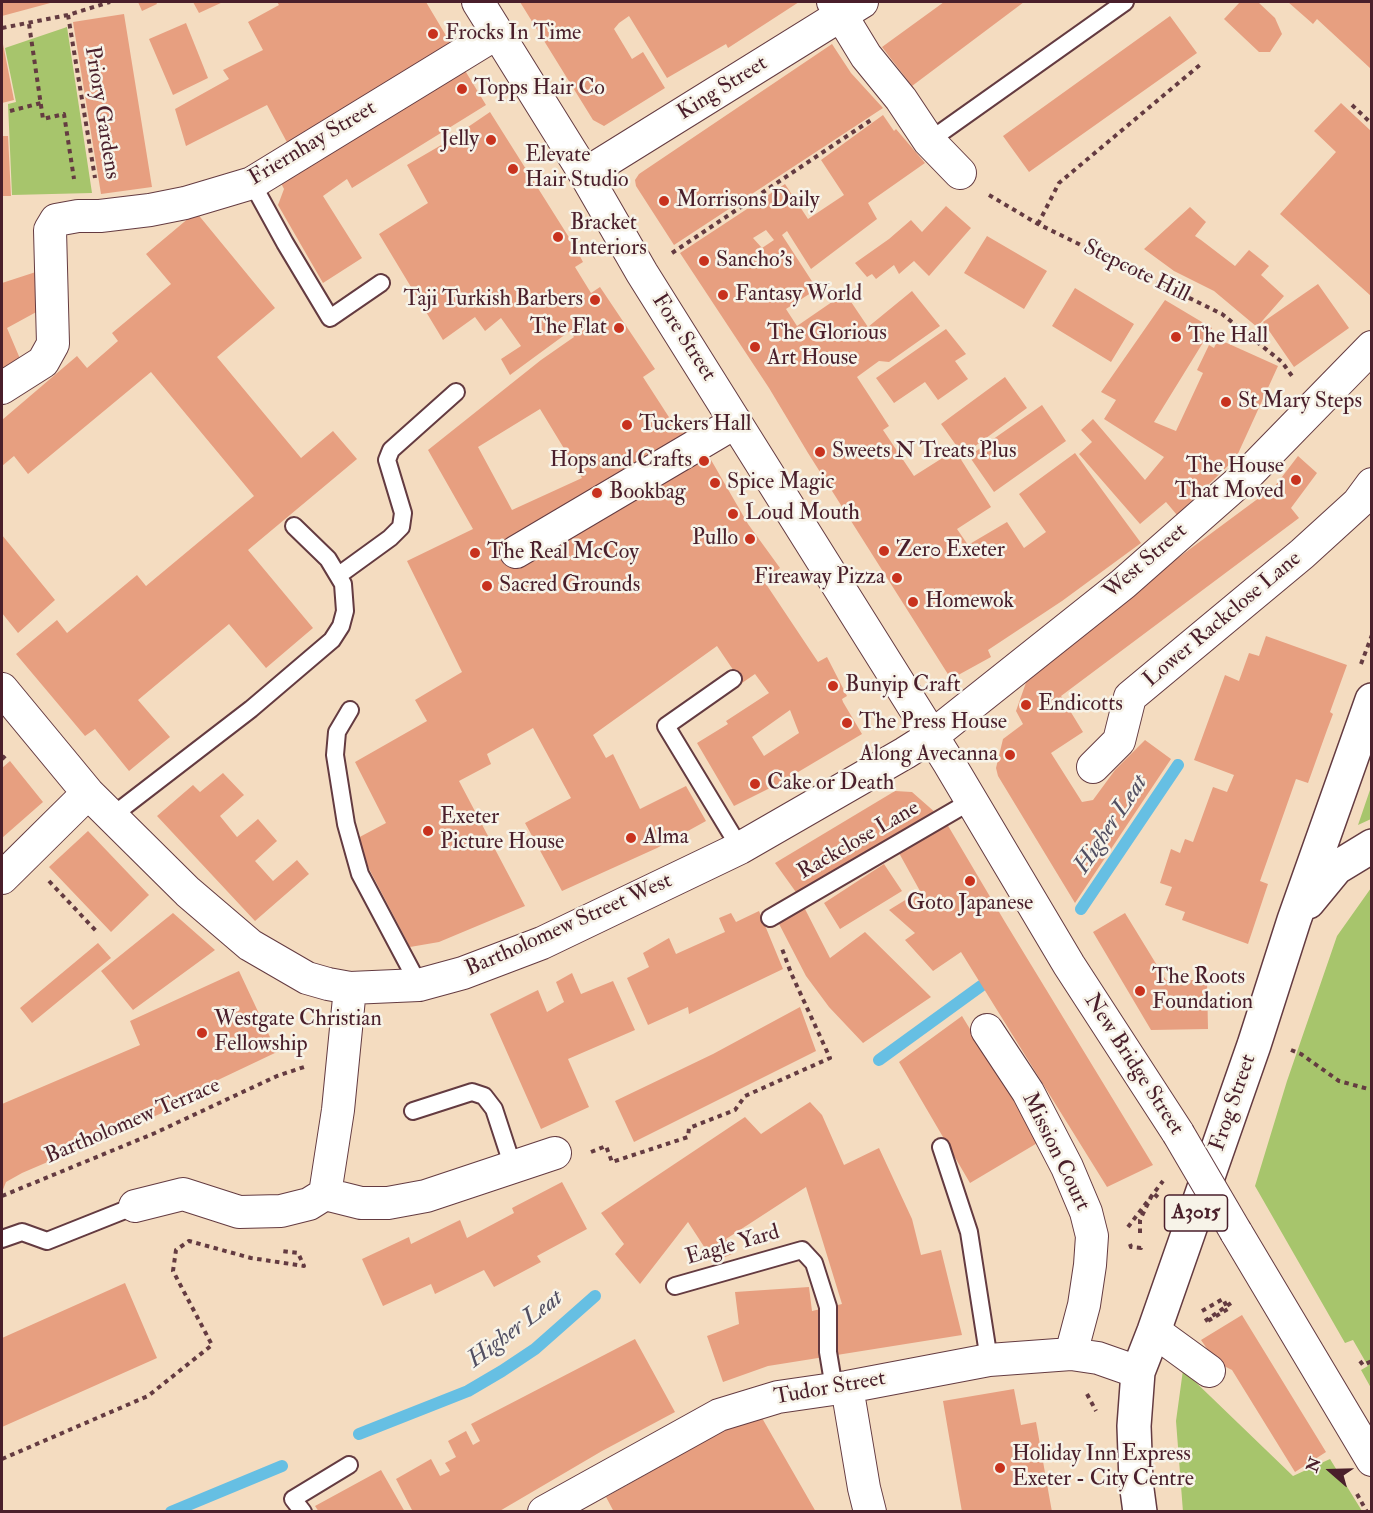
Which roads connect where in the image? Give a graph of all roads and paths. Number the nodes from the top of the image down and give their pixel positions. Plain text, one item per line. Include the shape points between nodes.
1 (110, 2) edge
2 (478, 2) edge
3 (1125, 2) edge
4 (845, 6) edge
5 (68, 15) junction
6 (29, 24) junction
7 (2, 28) edge
8 (497, 33) junction
9 (1201, 64) dead end
10 (901, 99) junction
11 (40, 103) junction
12 (1352, 105) dead end
13 (10, 111) dead end
14 (1371, 124) edge
15 (929, 141) junction
16 (585, 174) junction
17 (972, 182) joint
18 (252, 183) junction
19 (89, 216) junction
20 (1038, 224) junction
21 (642, 273) junction
22 (381, 283) dead end
23 (1371, 347) edge
24 (1282, 362) dead end
25 (2, 388) edge
26 (456, 392) dead end
27 (736, 422) junction
28 (1371, 484) edge
29 (294, 526) dead end
30 (516, 552) dead end
31 (339, 575) junction
32 (733, 679) dead end
33 (2, 689) edge
34 (1371, 700) edge
35 (350, 710) dead end
36 (932, 736) junction
37 (949, 764) joint
38 (1093, 767) dead end
39 (88, 793) junction
40 (971, 801) junction
41 (112, 816) junction
42 (1371, 846) edge
43 (740, 849) junction
44 (24, 854) junction
45 (2, 878) edge
46 (770, 918) dead end
47 (1294, 920) junction
48 (98, 933) dead end
49 (791, 973) dead end
50 (419, 985) junction
51 (350, 988) junction
52 (987, 1030) dead end
53 (1290, 1050) dead end
54 (277, 1076) dead end
55 (1371, 1090) edge
56 (413, 1111) dead end
57 (606, 1146) dead end
58 (941, 1147) dead end
59 (555, 1153) dead end
60 (513, 1167) junction
61 (1166, 1177) dead end
62 (325, 1194) junction
63 (2, 1196) edge
64 (135, 1206) joint
65 (1158, 1210) dead end
66 (1124, 1233) dead end
67 (1140, 1233) dead end
68 (1145, 1238) dead end
69 (2, 1239) edge
70 (1128, 1240) dead end
71 (298, 1253) dead end
72 (675, 1286) dead end
73 (1239, 1297) dead end
74 (1205, 1323) dead end
75 (1155, 1331) junction
76 (1071, 1354) junction
77 (988, 1360) junction
78 (1371, 1361) edge
79 (1363, 1365) dead end
80 (1209, 1371) dead end
81 (1138, 1372) junction
82 (841, 1388) junction
83 (2, 1459) edge
84 (1371, 1459) edge
85 (349, 1465) dead end
86 (303, 1512) edge
87 (544, 1512) edge
88 (870, 1512) edge
89 (1140, 1512) edge

1 - 5 path
2 - 8 street, Fore Street
3 - 15 lane
4 - 10 street via 866,56
4 - 16 street, King Street
5 - 6 path
5 - 19 path, Priory Gardens
6 - 7 path
6 - 11 path
8 - 16 street, Fore Street
8 - 18 street, Friernhay Street
9 - 20 path via 1059,183
10 - 15 street
10 - 21 path
11 - 13 path
11 - 19 path via 43,119 64,114
12 - 14 path
15 - 17 street
16 - 21 street, Fore Street
17 - 20 path, Stepcote Hill
18 - 19 street, Friernhay Street via 186,203
18 - 22 lane via 330,318
19 - 25 street, Friernhay Street via 56,220 50,230 53,344 43,362
20 - 24 path, Stepcote Hill via 1222,314
21 - 27 street, Fore Street
23 - 36 street, West Street via 1249,473 1123,584
26 - 31 lane via 391,450 387,460 402,513 401,527
27 - 30 street
27 - 36 street, Fore Street
28 - 38 street, Lower Rackclose Lane via 1358,503 1302,554 1130,697 1119,741
29 - 31 lane
31 - 41 lane via 345,611 333,640
32 - 43 lane via 666,726
33 - 39 street, Bartholomew Street West
34 - 47 main road, Frog Street / A3015
35 - 50 lane via 337,732 335,755 346,824 360,874
36 - 37 street, Fore Street
36 - 43 street, Bartholomew Street West
37 - 40 street, New Bridge Street
39 - 41 street, Bartholomew Street West
39 - 44 street
40 - 46 lane, Rackclose Lane
40 - 84 street, New Bridge Street, bridge via 1069,965 1178,1133
41 - 51 street, Bartholomew Street West via 188,892 250,945 307,978
42 - 47 main road via 1336,868
43 - 50 street, Bartholomew Street West via 542,943 463,974
44 - 45 street
44 - 48 path
47 - 75 main road, Frog Street / A3015
49 - 57 path via 830,1058 744,1096 735,1110 689,1128 688,1137 612,1162
50 - 51 street, Bartholomew Street West
51 - 62 street
52 - 76 street, Mission Court via 1028,1092 1086,1212 1092,1236 1090,1265
53 - 55 path via 1338,1081
54 - 63 path, Bartholomew Terrace via 155,1133
56 - 60 lane via 472,1092 484,1096 494,1109
58 - 77 lane via 969,1232
59 - 60 street
60 - 62 street via 426,1196 388,1203 361,1203
61 - 66 path
62 - 64 street via 309,1204 281,1211 239,1212 183,1194
64 - 69 lane via 47,1241 22,1232
65 - 67 path via 1162,1201 1153,1193 1140,1220
68 - 70 path via 1141,1248 1131,1247
71 - 83 path via 304,1266 251,1258 189,1241 176,1250 173,1271 212,1345 148,1396
72 - 82 lane, Eagle Yard via 802,1250 814,1263 828,1307 828,1352
73 - 74 path via 1233,1302 1223,1308 1204,1321 1200,1313 1223,1299 1228,1309
75 - 80 street
75 - 81 main road, Frog Street / A3015
76 - 77 street, Tudor Street
76 - 81 street, Tudor Street via 1098,1358
77 - 82 street, Tudor Street
78 - 79 path
81 - 89 main road, Frog Street / A3015 via 1134,1426
82 - 87 street, Tudor Street via 777,1396 719,1416
82 - 88 street
85 - 86 lane via 294,1499

